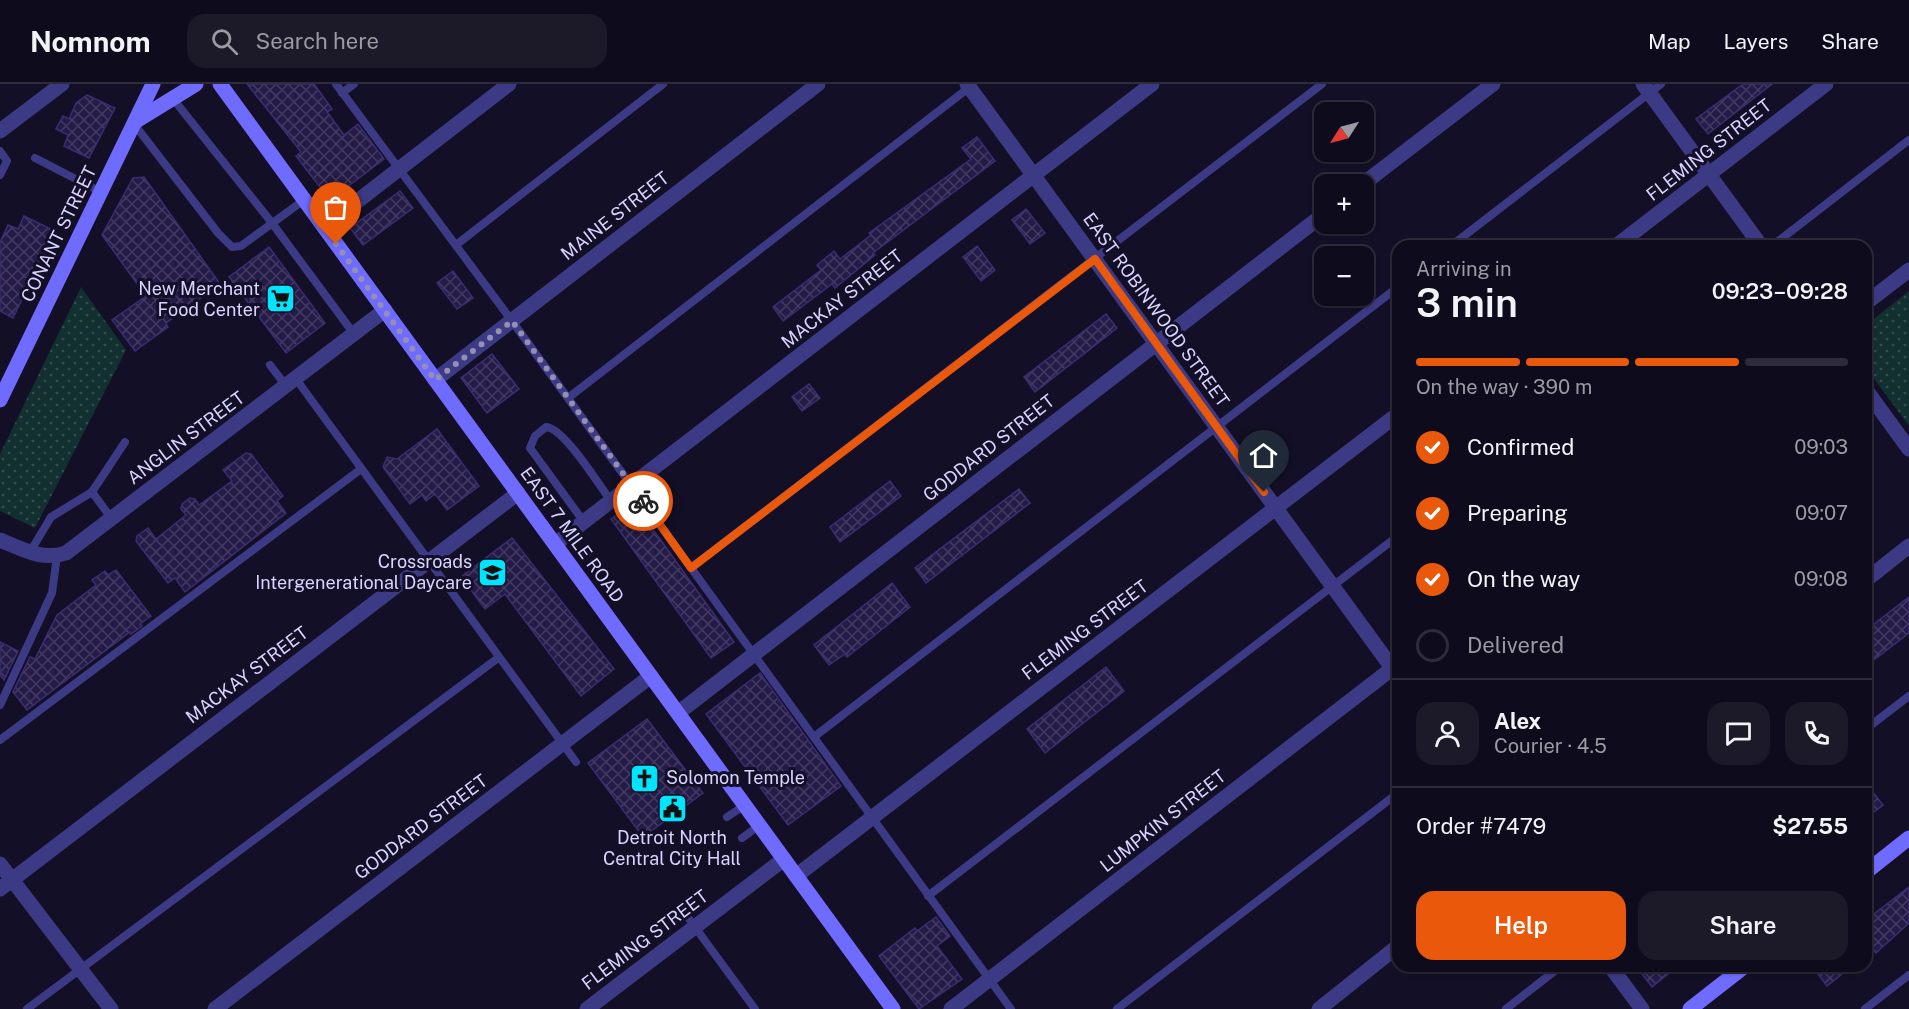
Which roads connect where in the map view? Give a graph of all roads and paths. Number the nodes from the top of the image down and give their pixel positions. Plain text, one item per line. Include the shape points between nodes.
1 (62, 84) edge
2 (153, 84) edge
3 (196, 84) edge
4 (219, 84) edge
5 (336, 84) edge
6 (354, 84) edge
7 (509, 84) edge
8 (663, 84) edge
9 (818, 84) edge
10 (1152, 84) edge
11 (1322, 84) edge
12 (1493, 84) edge
13 (1826, 84) edge
14 (970, 85) edge
15 (1651, 87) edge
16 (342, 93) junction
17 (174, 99) junction
18 (135, 123) junction
19 (0, 131) edge
20 (1909, 140) edge
21 (0, 151) edge
22 (35, 158) dead end
23 (399, 169) junction
24 (1709, 174) junction
25 (0, 175) edge
26 (1034, 175) junction
27 (1374, 176) edge
28 (101, 192) junction
29 (304, 200) junction
30 (1314, 222) edge
31 (272, 223) junction
32 (324, 227) junction
33 (1459, 240) edge
34 (1624, 240) edge
35 (1757, 240) edge
36 (1780, 240) edge
37 (456, 245) junction
38 (1095, 259) junction
39 (1909, 270) edge
40 (1392, 292) edge
41 (1872, 298) edge
42 (385, 310) junction
43 (512, 321) junction
44 (354, 334) junction
45 (1156, 344) junction
46 (270, 365) dead end
47 (435, 380) junction
48 (291, 383) junction
49 (568, 398) junction
50 (1872, 398) edge
51 (0, 400) edge
52 (1392, 419) edge
53 (1217, 427) junction
54 (124, 442) dead end
55 (1909, 449) edge
56 (362, 469) junction
57 (632, 485) junction
58 (92, 492) junction
59 (518, 493) junction
60 (611, 501) junction
61 (1276, 508) junction
62 (112, 519) junction
63 (584, 522) junction
64 (0, 540) edge
65 (1392, 541) edge
66 (555, 544) junction
67 (1909, 546) edge
68 (30, 552) junction
69 (57, 556) junction
70 (429, 562) junction
71 (691, 568) junction
72 (1872, 575) edge
73 (1333, 587) junction
74 (754, 654) junction
75 (498, 658) junction
76 (1392, 665) edge
77 (1392, 673) edge
78 (651, 676) junction
79 (1909, 696) edge
80 (0, 705) edge
81 (678, 713) junction
82 (1872, 724) edge
83 (814, 737) junction
84 (0, 740) edge
85 (562, 744) junction
86 (576, 762) dead end
87 (1392, 799) edge
88 (745, 805) junction
89 (727, 817) dead end
90 (872, 818) junction
91 (760, 825) junction
92 (742, 838) dead end
93 (1909, 838) edge
94 (784, 859) junction
95 (0, 864) edge
96 (1872, 867) edge
97 (796, 876) junction
98 (6, 884) edge
99 (928, 896) junction
100 (681, 908) dead end
101 (695, 927) junction
102 (1392, 951) edge
103 (80, 969) junction
104 (1553, 972) edge
105 (1614, 972) edge
106 (1737, 972) edge
107 (1909, 975) edge
108 (989, 980) junction
109 (27, 1009) edge
110 (111, 1009) edge
111 (215, 1009) edge
112 (587, 1009) edge
113 (755, 1009) edge
114 (893, 1009) edge
115 (951, 1009) edge
116 (1011, 1009) edge
117 (1117, 1009) edge
118 (1318, 1009) edge
119 (1506, 1009) edge
120 (1642, 1009) edge
121 (1690, 1009) edge
122 (1865, 1009) edge

1 - 19 street
2 - 18 street, CONANT STREET
3 - 17 street
4 - 29 street, EAST 7 MILE ROAD
5 - 16 lane
6 - 16 lane
7 - 23 street
8 - 37 lane
9 - 43 street, MAINE STREET
10 - 26 street, MACKAY STREET
11 - 38 lane
12 - 27 street
13 - 24 street, FLEMING STREET
14 - 26 street, EAST ROBINWOOD STREET
14 - 49 lane
15 - 24 street
15 - 33 lane
16 - 23 lane
17 - 18 street
17 - 31 lane
18 - 28 street, CONANT STREET
18 - 31 lane via 232,247 241,246
20 - 36 lane
21 - 25 lane via 7,161
22 - 28 lane
23 - 32 street
23 - 37 lane
24 - 34 street, FLEMING STREET
24 - 35 street
26 - 38 street, EAST ROBINWOOD STREET
26 - 57 street, MACKAY STREET
28 - 51 street, CONANT STREET
29 - 31 lane
29 - 32 street, EAST 7 MILE ROAD
30 - 45 street, GODDARD STREET
31 - 44 lane
32 - 42 street, EAST 7 MILE ROAD
37 - 43 lane
38 - 45 street, EAST ROBINWOOD STREET
38 - 71 lane
39 - 41 street
40 - 53 lane
42 - 44 street, ANGLIN STREET
42 - 47 street, EAST 7 MILE ROAD
43 - 47 street, MAINE STREET
43 - 49 lane
44 - 48 street, ANGLIN STREET
45 - 53 street, EAST ROBINWOOD STREET
45 - 74 street, GODDARD STREET
46 - 48 lane
47 - 59 street, EAST 7 MILE ROAD
48 - 56 lane
48 - 62 street, ANGLIN STREET
49 - 57 lane
50 - 55 street
52 - 61 street, FLEMING STREET
53 - 61 street, EAST ROBINWOOD STREET
53 - 83 lane
54 - 58 lane
56 - 70 lane
56 - 84 lane
57 - 60 street, MACKAY STREET
57 - 71 lane
58 - 62 lane
58 - 68 lane via 51,517
59 - 66 street, EAST 7 MILE ROAD
59 - 70 street, MACKAY STREET
60 - 63 street, MACKAY STREET
60 - 63 lane via 563,437 553,427 546,427 535,436 531,448
61 - 73 street, EAST ROBINWOOD STREET
61 - 90 street, FLEMING STREET
62 - 69 street, ANGLIN STREET
63 - 66 street, MACKAY STREET
64 - 68 street
65 - 73 lane
66 - 78 street, EAST 7 MILE ROAD
67 - 72 street
68 - 69 street
69 - 80 lane via 52,593
70 - 75 lane
70 - 98 street, MACKAY STREET
71 - 74 lane
73 - 76 street, EAST ROBINWOOD STREET
73 - 99 lane
74 - 81 street, GODDARD STREET
74 - 83 lane
75 - 85 lane
75 - 103 lane
77 - 108 street, LUMPKIN STREET
78 - 81 street, EAST 7 MILE ROAD
78 - 85 street, GODDARD STREET
79 - 82 lane
81 - 88 street, EAST 7 MILE ROAD
83 - 90 lane
85 - 86 lane
85 - 111 street, GODDARD STREET
87 - 117 lane
88 - 89 lane
88 - 91 street, EAST 7 MILE ROAD
90 - 97 street, FLEMING STREET
90 - 99 lane
91 - 92 lane
91 - 94 street, EAST 7 MILE ROAD
93 - 96 street
94 - 97 street, EAST 7 MILE ROAD
94 - 101 street, FLEMING STREET
95 - 98 street
97 - 114 street, EAST 7 MILE ROAD
98 - 103 street
99 - 108 lane
100 - 101 lane
101 - 112 street, FLEMING STREET
101 - 113 lane
102 - 118 street
103 - 109 lane
103 - 110 street
104 - 119 lane
105 - 120 street
106 - 121 street
107 - 122 lane
108 - 115 street, LUMPKIN STREET
108 - 116 lane

